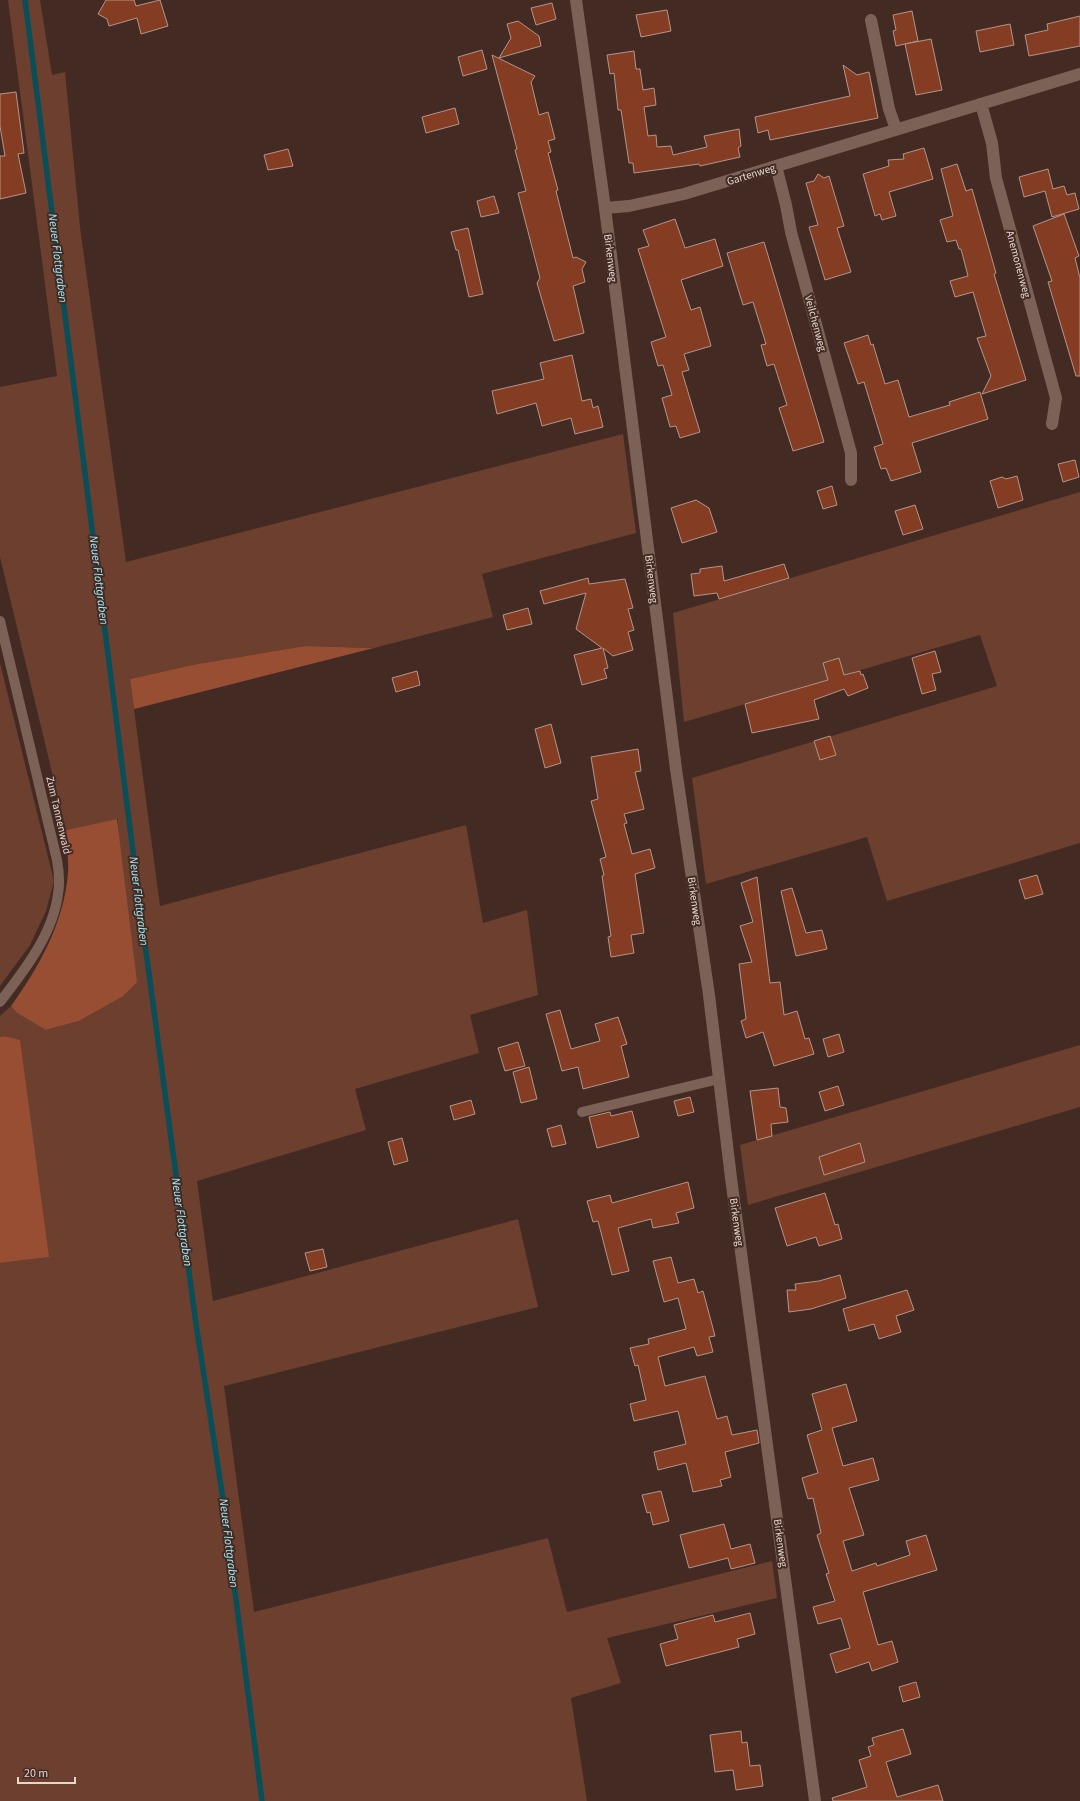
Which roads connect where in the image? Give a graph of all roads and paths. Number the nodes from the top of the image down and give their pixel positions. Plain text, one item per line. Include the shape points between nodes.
1 (576, 0) edge
2 (871, 20) dead end
3 (1080, 74) edge
4 (981, 104) junction
5 (896, 129) junction
6 (776, 166) junction
7 (605, 208) junction
8 (1052, 424) dead end
9 (851, 480) dead end
10 (0, 621) edge
11 (0, 1002) edge
12 (719, 1079) junction
13 (582, 1112) dead end
14 (815, 1801) edge

1 - 7 street, Birkenweg
2 - 5 street via 889,109
3 - 4 street, Gartenweg
4 - 5 street, Gartenweg
4 - 8 street, Anemonenweg via 992,142 996,178 1056,398
5 - 6 street, Gartenweg
6 - 7 street, Gartenweg via 671,197
6 - 9 street, Veilchenweg via 791,232 851,453
7 - 12 street, Birkenweg via 676,769
10 - 11 lane, Zum Tannenwald via 57,860 59,878 53,914 44,936
12 - 13 lane
12 - 14 street, Birkenweg

